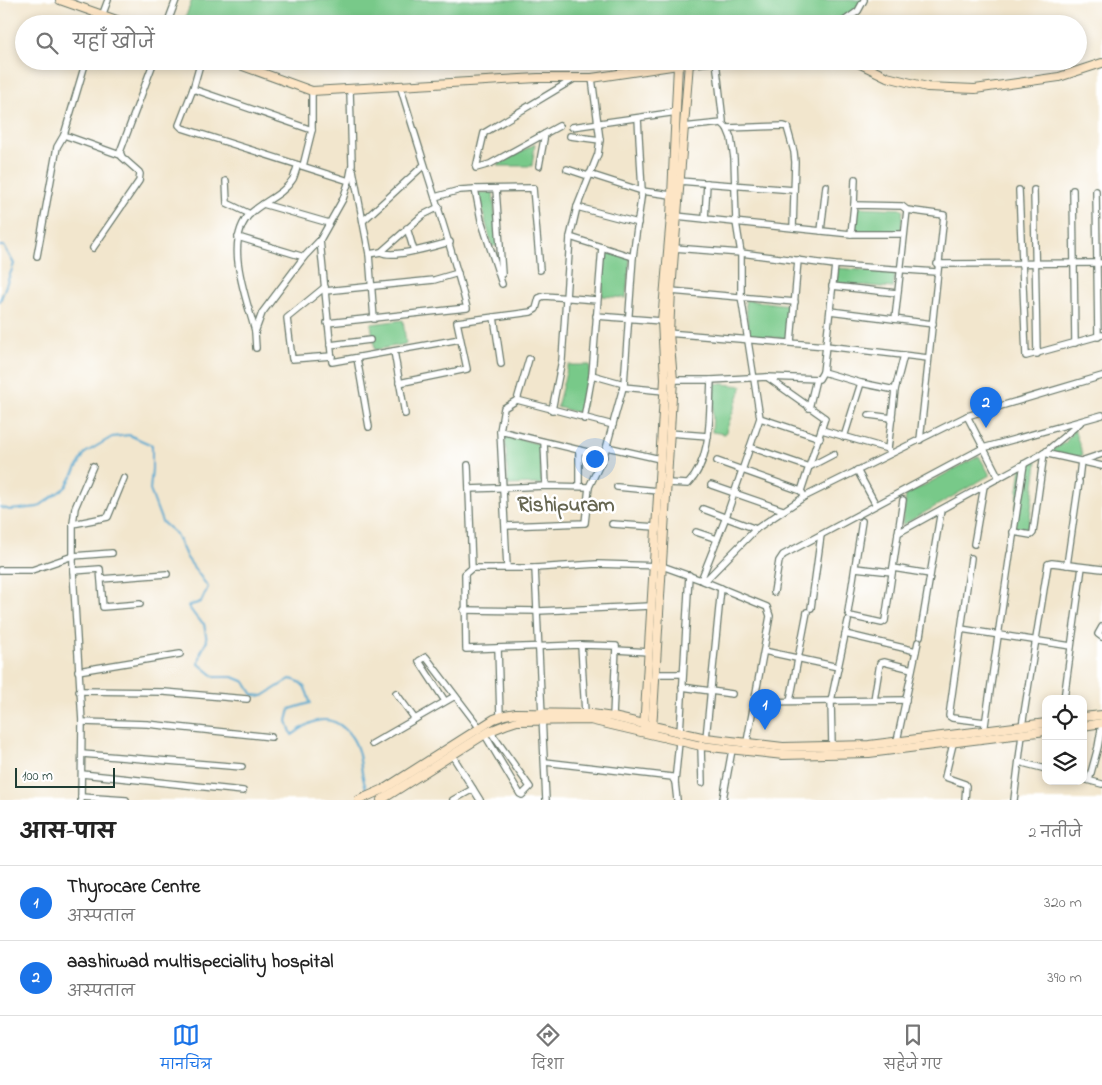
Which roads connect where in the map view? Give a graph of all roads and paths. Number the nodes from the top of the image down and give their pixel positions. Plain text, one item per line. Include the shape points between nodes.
1 (60, 0) edge
2 (108, 0) edge
3 (176, 0) edge
4 (864, 0) edge
5 (102, 15) joint
6 (170, 15) edge
7 (852, 15) edge
8 (1102, 63) edge
9 (1087, 68) edge
10 (83, 70) edge
11 (151, 70) edge
12 (198, 70) edge
13 (254, 70) edge
14 (641, 70) edge
15 (683, 70) edge
16 (684, 70) edge
17 (717, 70) edge
18 (874, 70) edge
19 (1081, 70) edge
20 (592, 78) junction
21 (574, 79) junction
22 (400, 85) junction
23 (193, 89) junction
24 (350, 90) junction
25 (312, 91) junction
26 (677, 112) junction
27 (638, 118) junction
28 (599, 124) junction
29 (559, 126) dead end
30 (684, 126) junction
31 (724, 126) junction
32 (572, 127) dead end
33 (312, 130) junction
34 (545, 134) junction
35 (64, 135) junction
36 (570, 136) dead end
37 (600, 140) junction
38 (120, 155) junction
39 (300, 165) junction
40 (352, 165) junction
41 (424, 165) junction
42 (540, 166) dead end
43 (567, 169) dead end
44 (589, 175) junction
45 (855, 179) dead end
46 (226, 181) dead end
47 (350, 181) junction
48 (679, 181) junction
49 (707, 183) junction
50 (735, 186) junction
51 (826, 186) dead end
52 (475, 188) junction
53 (496, 189) junction
54 (794, 190) junction
55 (1019, 190) dead end
56 (1034, 190) dead end
57 (1073, 190) dead end
58 (642, 191) junction
59 (1096, 191) dead end
60 (671, 195) junction
61 (435, 197) junction
62 (264, 204) junction
63 (854, 206) junction
64 (439, 207) junction
65 (577, 207) junction
66 (907, 210) junction
67 (250, 214) junction
68 (676, 216) junction
69 (705, 219) junction
70 (363, 222) junction
71 (736, 222) junction
72 (329, 223) junction
73 (638, 223) junction
74 (407, 228) junction
75 (793, 228) junction
76 (821, 231) junction
77 (850, 234) junction
78 (904, 234) junction
79 (238, 237) junction
80 (570, 237) junction
81 (320, 240) junction
82 (450, 242) junction
83 (602, 247) junction
84 (93, 248) dead end
85 (674, 248) junction
86 (414, 251) junction
87 (381, 252) junction
88 (741, 253) junction
89 (369, 254) junction
90 (38, 256) dead end
91 (633, 257) junction
92 (304, 258) junction
93 (798, 260) junction
94 (1022, 263) junction
95 (1074, 263) junction
96 (1100, 263) edge
97 (938, 264) junction
98 (1036, 264) junction
99 (835, 265) junction
100 (540, 270) dead end
101 (899, 270) junction
102 (936, 272) junction
103 (458, 273) junction
104 (372, 286) junction
105 (832, 286) junction
106 (325, 289) junction
107 (671, 291) junction
108 (897, 292) junction
109 (742, 296) junction
110 (566, 298) junction
111 (598, 300) junction
112 (795, 302) junction
113 (467, 308) junction
114 (830, 311) junction
115 (596, 316) junction
116 (494, 317) junction
117 (628, 318) junction
118 (374, 319) junction
119 (895, 319) junction
120 (470, 320) junction
121 (662, 321) junction
122 (327, 323) junction
123 (932, 324) junction
124 (255, 332) junction
125 (666, 333) junction
126 (1100, 336) edge
127 (747, 338) junction
128 (460, 339) junction
129 (370, 340) dead end
130 (791, 342) junction
131 (1075, 344) junction
132 (330, 345) junction
133 (826, 346) junction
134 (256, 348) dead end
135 (394, 351) junction
136 (1037, 354) junction
137 (332, 356) junction
138 (904, 356) junction
139 (357, 358) junction
140 (928, 358) junction
141 (529, 360) dead end
142 (501, 364) dead end
143 (823, 372) junction
144 (592, 375) junction
145 (1102, 376) edge
146 (767, 377) junction
147 (753, 379) junction
148 (816, 379) junction
149 (669, 380) junction
150 (711, 380) junction
151 (400, 383) junction
152 (861, 383) junction
153 (623, 385) junction
154 (895, 390) junction
155 (664, 391) junction
156 (516, 400) junction
157 (809, 408) junction
158 (552, 410) junction
159 (405, 414) dead end
160 (869, 415) dead end
161 (1102, 415) edge
162 (967, 416) junction
163 (760, 418) junction
164 (892, 418) junction
165 (584, 419) junction
166 (1081, 422) junction
167 (613, 425) junction
168 (370, 426) dead end
169 (822, 430) junction
170 (500, 431) junction
171 (670, 433) junction
172 (708, 436) junction
173 (844, 437) junction
174 (820, 438) junction
175 (920, 440) junction
176 (544, 442) junction
177 (607, 447) junction
178 (750, 447) junction
179 (984, 448) junction
180 (579, 450) junction
181 (889, 451) junction
182 (1044, 453) junction
183 (834, 454) dead end
184 (1102, 454) edge
185 (604, 456) junction
186 (660, 459) junction
187 (717, 461) dead end
188 (1080, 461) junction
189 (468, 464) dead end
190 (1024, 464) junction
191 (94, 466) dead end
192 (1102, 466) edge
193 (809, 467) junction
194 (742, 470) junction
195 (857, 470) junction
196 (124, 478) dead end
197 (999, 478) junction
198 (666, 483) junction
199 (710, 485) dead end
200 (546, 486) junction
201 (579, 486) junction
202 (984, 486) junction
203 (589, 487) junction
204 (617, 487) dead end
205 (504, 488) junction
206 (468, 489) junction
207 (658, 491) junction
208 (801, 491) junction
209 (734, 493) junction
210 (804, 497) junction
211 (903, 500) dead end
212 (876, 505) junction
213 (703, 509) dead end
214 (783, 510) junction
215 (941, 510) junction
216 (726, 517) junction
217 (594, 522) dead end
218 (862, 522) dead end
219 (585, 523) junction
220 (73, 524) junction
221 (612, 524) dead end
222 (506, 526) junction
223 (656, 527) junction
224 (756, 528) junction
225 (696, 532) dead end
226 (1013, 532) junction
227 (898, 533) junction
228 (821, 535) junction
229 (717, 540) junction
230 (974, 544) dead end
231 (112, 553) dead end
232 (73, 556) junction
233 (971, 558) dead end
234 (1067, 565) junction
235 (658, 566) junction
236 (507, 567) junction
237 (1082, 567) junction
238 (472, 568) junction
239 (535, 568) junction
240 (855, 568) junction
241 (1102, 569) edge
242 (0, 570) edge
243 (893, 570) junction
244 (73, 571) junction
245 (167, 574) dead end
246 (930, 574) junction
247 (689, 576) junction
248 (101, 580) junction
249 (703, 581) junction
250 (721, 588) junction
251 (774, 592) dead end
252 (140, 604) dead end
253 (651, 606) junction
254 (464, 610) junction
255 (538, 611) junction
256 (848, 621) dead end
257 (1102, 627) edge
258 (961, 628) junction
259 (845, 634) junction
260 (998, 634) junction
261 (1102, 637) edge
262 (1036, 640) junction
263 (582, 645) junction
264 (1071, 646) junction
265 (540, 647) junction
266 (498, 648) junction
267 (616, 650) junction
268 (764, 651) junction
269 (648, 652) junction
270 (916, 652) junction
271 (180, 654) dead end
272 (798, 658) junction
273 (838, 667) junction
274 (912, 669) junction
275 (78, 672) junction
276 (655, 674) junction
277 (682, 674) junction
278 (682, 687) junction
279 (711, 690) junction
280 (79, 691) junction
281 (396, 693) dead end
282 (732, 694) dead end
283 (1065, 695) edge
284 (455, 696) junction
285 (247, 699) dead end
286 (874, 700) junction
287 (906, 700) junction
288 (790, 701) junction
289 (831, 701) junction
290 (445, 702) junction
291 (754, 702) junction
292 (585, 713) junction
293 (1102, 715) edge
294 (500, 716) junction
295 (542, 717) junction
296 (613, 717) junction
297 (1087, 717) edge
298 (414, 719) junction
299 (82, 722) junction
300 (985, 722) junction
301 (1102, 723) edge
302 (1042, 724) edge
303 (648, 725) junction
304 (1087, 725) edge
305 (479, 727) junction
306 (1022, 731) junction
307 (1042, 731) edge
308 (984, 732) junction
309 (487, 733) junction
310 (680, 733) junction
311 (648, 734) junction
312 (271, 737) dead end
313 (706, 738) junction
314 (897, 741) junction
315 (679, 742) junction
316 (372, 744) dead end
317 (953, 744) junction
318 (701, 746) junction
319 (832, 746) junction
320 (746, 748) junction
321 (732, 750) junction
322 (82, 754) junction
323 (452, 755) junction
324 (545, 762) junction
325 (1019, 762) junction
326 (242, 767) dead end
327 (1042, 768) edge
328 (82, 774) junction
329 (1087, 776) edge
330 (1087, 779) edge
331 (675, 782) junction
332 (702, 783) dead end
333 (1102, 784) edge
334 (473, 789) junction
335 (243, 791) dead end
336 (384, 795) edge
337 (81, 798) edge
338 (361, 799) edge
339 (723, 799) edge
340 (126, 800) edge
341 (453, 800) edge
342 (480, 800) edge
343 (546, 800) edge
344 (677, 800) edge
345 (965, 800) edge
346 (1014, 800) edge

1 - 5 street
2 - 5 street
3 - 6 street
4 - 7 street
8 - 9 street
10 - 35 street
11 - 38 street
12 - 23 street
13 - 25 street
14 - 20 street
15 - 26 street
16 - 30 street
17 - 31 street
18 - 19 street via 927,87 975,89 1060,77
20 - 21 street
20 - 28 street
21 - 22 street
21 - 34 street via 484,133 476,168 490,164
22 - 24 street
22 - 41 street
23 - 33 street
23 - 39 street via 180,127
24 - 25 street
24 - 40 street
25 - 33 street
26 - 27 street
26 - 60 street
27 - 28 street
27 - 58 street
28 - 32 street
28 - 37 street
29 - 34 street
30 - 31 street
30 - 48 street
31 - 50 street via 731,138
31 - 54 street via 787,127 794,152
33 - 39 street
34 - 42 street
35 - 38 street
35 - 90 street via 57,147
36 - 37 street
37 - 44 street
38 - 84 street via 139,172 139,181
39 - 47 street
39 - 62 street via 279,194
40 - 47 street
40 - 70 street
41 - 61 street
41 - 70 street
43 - 44 street
44 - 58 street
44 - 65 street
45 - 63 street
46 - 67 street via 227,203
47 - 72 street
48 - 49 street
48 - 68 street
49 - 50 street
49 - 69 street
50 - 54 street
50 - 71 street
51 - 76 street
52 - 53 street
52 - 53 street via 481,220 502,284
52 - 61 street
53 - 100 street via 533,188
54 - 75 street
55 - 94 street
56 - 98 street
57 - 95 street
58 - 60 street
58 - 73 street
59 - 96 street
60 - 121 street
61 - 64 street
62 - 67 street
62 - 72 street
63 - 66 street via 902,206
63 - 77 street
64 - 74 street
64 - 82 street
65 - 73 street
65 - 80 street
66 - 78 street
66 - 97 street via 944,215
67 - 79 street
68 - 69 street
68 - 85 street
69 - 71 street
70 - 89 street
71 - 75 street
71 - 88 street
72 - 81 street
73 - 91 street
74 - 86 street
74 - 87 street
75 - 76 street
76 - 77 street
77 - 78 street
78 - 101 street
79 - 92 street
79 - 124 street via 237,260
80 - 83 street
80 - 110 street
81 - 92 street
81 - 106 street
82 - 86 street
82 - 103 street
83 - 91 street
83 - 111 street
85 - 88 street
85 - 107 street
86 - 87 street
87 - 89 street
88 - 93 street
88 - 109 street
89 - 104 street
91 - 117 street
92 - 124 street via 262,313
93 - 99 street
93 - 112 street
94 - 97 street
94 - 98 street
94 - 136 street via 1026,356
95 - 96 street
95 - 98 street
95 - 131 street
96 - 126 street
97 - 102 street
98 - 136 street
99 - 101 street
99 - 105 street
101 - 102 street
101 - 108 street
102 - 123 street
103 - 104 street via 434,280
103 - 113 street
104 - 106 street
104 - 118 street
105 - 108 street
105 - 114 street
106 - 122 street
106 - 137 street via 288,318 292,359
107 - 109 street
107 - 125 street
108 - 119 street
109 - 112 street
109 - 127 street
110 - 111 street
110 - 116 street via 542,296 534,311
110 - 158 street via 562,360
111 - 115 street
112 - 130 street
113 - 118 street
113 - 120 street
114 - 119 street
114 - 133 street
115 - 117 street
115 - 144 street
116 - 120 street
116 - 142 street
117 - 121 street
117 - 153 street
118 - 122 street
119 - 123 street
120 - 128 street via 457,322
121 - 125 street
122 - 132 street
123 - 140 street
124 - 134 street
125 - 127 street
125 - 149 street
126 - 131 street
127 - 130 street
127 - 147 street
128 - 135 street
128 - 151 street via 467,369
129 - 132 street
130 - 133 street
131 - 136 street
132 - 137 street
133 - 138 street
133 - 143 street
135 - 139 street
135 - 151 street
137 - 139 street via 332,362
138 - 140 street
138 - 154 street
139 - 168 street
140 - 175 street
141 - 156 street
143 - 148 street
143 - 152 street
144 - 153 street
144 - 165 street
145 - 162 street
146 - 147 street
146 - 148 street
146 - 157 street
147 - 150 street
147 - 163 street
148 - 157 street
149 - 150 street
149 - 155 street
149 - 171 street
150 - 172 street
151 - 159 street
152 - 154 street
152 - 173 street
153 - 155 street
153 - 167 street
154 - 164 street
155 - 186 street
156 - 158 street
156 - 170 street via 504,408
157 - 169 street via 825,418
158 - 165 street
160 - 164 street
161 - 166 street
162 - 175 street
162 - 179 street
163 - 174 street
163 - 178 street
164 - 181 street
165 - 167 street
166 - 179 street
166 - 182 street
167 - 177 street
169 - 173 street
169 - 174 street
170 - 176 street
170 - 205 street
171 - 172 street
171 - 198 street
172 - 198 street via 698,472 693,478 685,484
173 - 181 street
174 - 193 street
175 - 181 street
176 - 180 street
176 - 200 street
177 - 185 street
177 - 186 street
178 - 193 street
178 - 194 street
179 - 197 street
179 - 212 street
180 - 185 street
180 - 201 street
181 - 195 street
182 - 188 street
182 - 190 street
182 - 226 street via 1033,534
183 - 193 street
184 - 188 street
185 - 203 street
186 - 207 street
187 - 194 street
188 - 192 street
188 - 234 street
189 - 206 street
190 - 197 street
190 - 226 street
191 - 220 street via 75,508
193 - 208 street
194 - 208 street
194 - 209 street
195 - 210 street
195 - 212 street
196 - 220 street via 108,517
197 - 202 street
198 - 235 street
199 - 209 street
200 - 201 street
200 - 205 street
201 - 203 street
202 - 215 street
202 - 230 street
203 - 219 street
204 - 207 street
205 - 206 street
205 - 222 street
206 - 238 street
207 - 223 street
208 - 210 street
209 - 214 street
209 - 216 street
210 - 214 street
211 - 227 street
212 - 228 street
213 - 216 street
214 - 224 street
215 - 227 street
215 - 246 street
216 - 224 street
216 - 229 street
217 - 219 street
218 - 240 street
219 - 222 street
220 - 232 street
221 - 223 street
222 - 236 street
223 - 235 street
224 - 249 street
225 - 229 street
226 - 260 street
227 - 243 street
228 - 251 street via 780,558
228 - 272 street
229 - 249 street
231 - 232 street
232 - 242 street via 32,570
232 - 244 street
233 - 258 street
234 - 237 street
234 - 262 street via 1048,564
235 - 239 street via 597,564
235 - 247 street
235 - 253 street
235 - 276 street
236 - 238 street
236 - 239 street
237 - 241 street
237 - 264 street
238 - 254 street via 465,574
239 - 255 street
240 - 243 street
240 - 243 street via 849,614 882,623 885,621
243 - 246 street
244 - 248 street via 100,569
244 - 275 street
245 - 248 street
246 - 270 street
247 - 249 street
247 - 277 street
248 - 252 street via 103,607
249 - 250 street
250 - 268 street via 769,609
250 - 279 street
253 - 255 street
253 - 269 street
254 - 255 street
254 - 266 street via 466,648
255 - 265 street
256 - 259 street
257 - 261 street via 1098,634
258 - 260 street
258 - 300 street via 949,717
259 - 270 street
259 - 273 street
260 - 262 street
260 - 300 street
262 - 264 street
262 - 306 street
263 - 265 street
263 - 267 street via 614,645
263 - 292 street
264 - 283 street
265 - 266 street
265 - 295 street
266 - 294 street
267 - 269 street
267 - 296 street
268 - 272 street
268 - 291 street
269 - 303 street
270 - 274 street
271 - 275 street
272 - 273 street
272 - 288 street
273 - 289 street
274 - 286 street via 880,663
274 - 287 street
275 - 280 street
276 - 277 street
276 - 303 street
277 - 278 street
278 - 279 street
278 - 310 street
279 - 282 street
279 - 313 street
280 - 285 street via 164,692
280 - 299 street
281 - 298 street
284 - 290 street
284 - 290 street via 426,657 419,661
284 - 305 street
286 - 287 street
286 - 289 street
287 - 314 street
288 - 289 street
288 - 291 street
289 - 319 street
290 - 298 street
291 - 320 street
292 - 295 street
292 - 296 street
293 - 297 street
294 - 295 street via 516,713
294 - 305 street
295 - 309 street via 505,724
295 - 311 street via 590,720
295 - 324 street
296 - 303 street
298 - 316 street
299 - 312 street via 147,724
299 - 322 street
300 - 308 street
301 - 304 street
301 - 329 street via 1098,747
302 - 306 street
303 - 310 street
303 - 311 street
305 - 336 street
306 - 307 street
306 - 308 street
306 - 317 street
306 - 325 street
308 - 314 street
309 - 309 street via 530,787 522,795 520,794
309 - 323 street
310 - 313 street
311 - 315 street
313 - 320 street
314 - 319 street
315 - 318 street
315 - 331 street
317 - 320 street via 869,753 783,755
317 - 345 street via 945,777 965,784
318 - 321 street
318 - 332 street
319 - 320 street
320 - 321 street
321 - 339 street
322 - 326 street
322 - 328 street
323 - 334 street
323 - 336 street
324 - 331 street via 672,777
324 - 343 street
325 - 327 street
325 - 346 street
328 - 335 street
328 - 337 street
330 - 333 street
331 - 344 street
334 - 341 street
334 - 342 street
336 - 338 street
337 - 340 street

